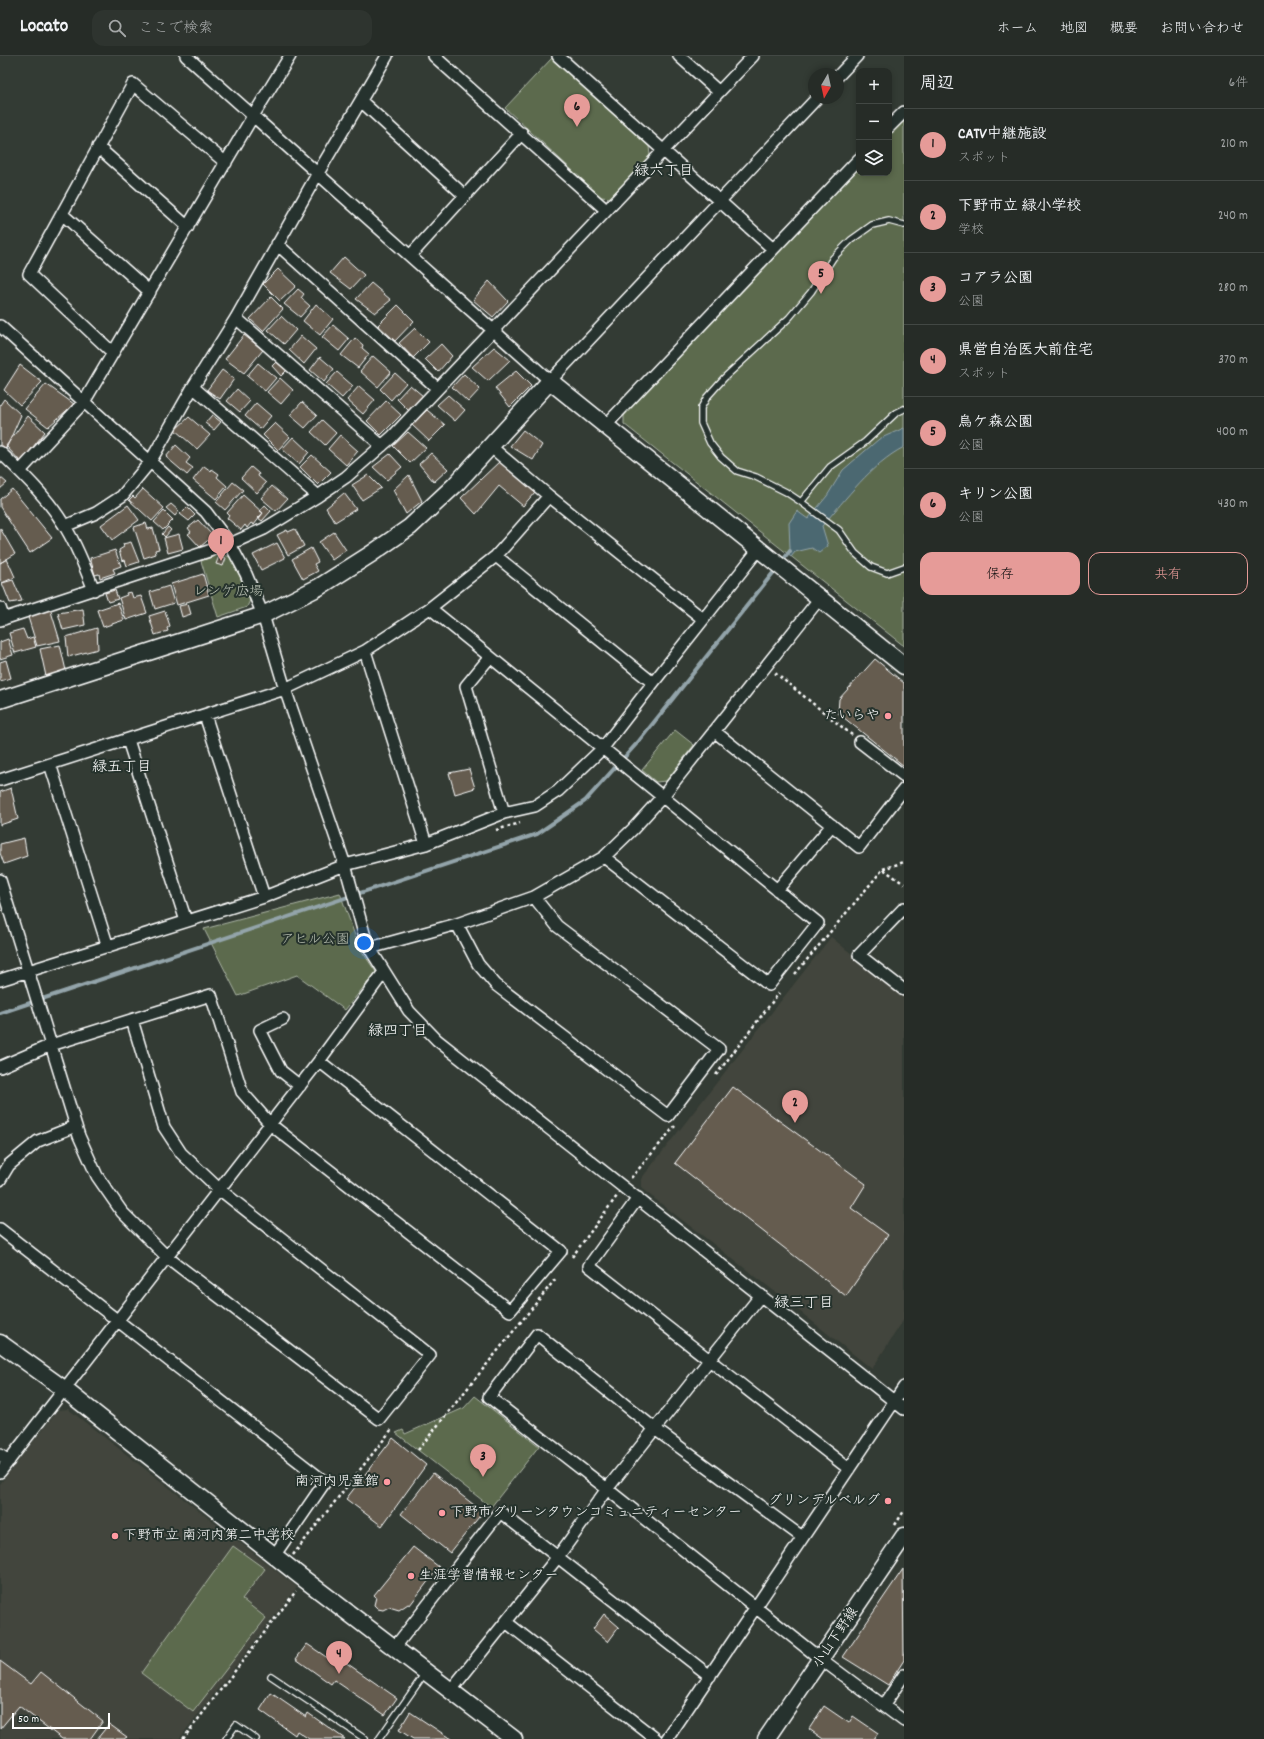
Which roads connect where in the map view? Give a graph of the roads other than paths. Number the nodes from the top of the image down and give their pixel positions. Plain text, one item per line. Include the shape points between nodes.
1 (186, 56) edge
2 (388, 56) edge
3 (434, 56) edge
4 (558, 56) edge
5 (679, 56) edge
6 (753, 56) edge
7 (857, 56) edge
8 (286, 57) edge
9 (844, 70) edge
10 (719, 92) junction
11 (361, 101) junction
12 (811, 104) edge
13 (904, 112) edge
14 (253, 116) junction
15 (892, 124) edge
16 (522, 133) junction
17 (98, 147) junction
18 (663, 151) junction
19 (856, 162) edge
20 (226, 163) junction
21 (318, 173) junction
22 (464, 194) junction
23 (720, 201) junction
24 (606, 210) junction
25 (62, 214) junction
26 (904, 225) edge
27 (188, 227) junction
28 (277, 244) junction
29 (773, 249) junction
30 (410, 256) junction
31 (150, 292) junction
32 (236, 318) junction
33 (0, 326) edge
34 (492, 330) junction
35 (113, 353) junction
36 (550, 381) junction
37 (193, 387) junction
38 (437, 388) junction
39 (84, 402) junction
40 (904, 409) edge
41 (606, 425) junction
42 (382, 446) junction
43 (490, 446) junction
44 (0, 452) edge
45 (150, 462) junction
46 (20, 471) junction
47 (318, 496) junction
48 (549, 496) junction
49 (801, 502) junction
50 (65, 526) junction
51 (230, 544) junction
52 (759, 549) junction
53 (496, 556) junction
54 (904, 567) edge
55 (94, 590) junction
56 (820, 598) junction
57 (430, 608) junction
58 (263, 615) junction
59 (1, 616) edge
60 (703, 619) junction
61 (366, 651) junction
62 (490, 657) junction
63 (904, 666) edge
64 (653, 682) junction
65 (285, 689) junction
66 (0, 700) edge
67 (205, 715) junction
68 (714, 731) junction
69 (128, 740) junction
70 (860, 742) road end
71 (602, 748) junction
72 (50, 764) junction
73 (904, 776) edge
74 (0, 780) edge
75 (904, 789) edge
76 (662, 797) junction
77 (504, 813) junction
78 (832, 825) junction
79 (426, 844) junction
80 (604, 857) junction
81 (344, 865) junction
82 (0, 880) edge
83 (777, 890) junction
84 (264, 897) junction
85 (534, 897) junction
86 (4, 904) edge
87 (904, 908) edge
88 (186, 921) junction
89 (457, 924) junction
90 (108, 947) junction
91 (370, 948) junction
92 (28, 972) junction
93 (384, 972) junction
94 (0, 980) edge
95 (904, 990) edge
96 (283, 1019) dead end
97 (132, 1020) junction
98 (51, 1045) junction
99 (319, 1061) junction
100 (0, 1066) edge
101 (300, 1086) junction
102 (270, 1124) junction
103 (76, 1126) junction
104 (0, 1180) edge
105 (219, 1189) junction
106 (638, 1198) junction
107 (0, 1229) edge
108 (167, 1256) junction
109 (761, 1295) junction
110 (118, 1320) junction
111 (0, 1343) edge
112 (709, 1360) junction
113 (904, 1387) edge
114 (64, 1389) junction
115 (894, 1401) junction
116 (904, 1408) edge
117 (655, 1429) junction
118 (4, 1458) edge
119 (849, 1469) junction
120 (0, 1472) edge
121 (607, 1489) junction
122 (904, 1536) edge
123 (802, 1537) junction
124 (274, 1556) junction
125 (557, 1558) junction
126 (756, 1608) junction
127 (506, 1622) junction
128 (395, 1648) junction
129 (822, 1659) junction
130 (426, 1671) junction
131 (904, 1675) edge
132 (271, 1676) dead end
133 (710, 1676) junction
134 (451, 1690) junction
135 (884, 1705) junction
136 (904, 1721) edge
137 (226, 1739) edge
138 (256, 1739) edge
139 (365, 1739) edge
140 (379, 1739) edge
141 (514, 1739) edge
142 (656, 1739) edge
143 (668, 1739) edge
144 (766, 1739) edge

1 - 14 street
2 - 11 street
3 - 16 street
4 - 18 street
5 - 10 street
6 - 10 street
7 - 9 street
8 - 14 street
10 - 18 street
11 - 21 street
11 - 22 street
12 - 23 street
13 - 15 street
14 - 20 street
14 - 21 street
16 - 22 street
16 - 24 street
17 - 20 street via 133,84
17 - 25 street
17 - 27 street
18 - 23 street
18 - 24 street
19 - 29 street
20 - 27 street
21 - 28 street
21 - 30 street
22 - 30 street
23 - 29 street
23 - 36 street
24 - 34 street
25 - 31 street
25 - 35 street via 29,274
26 - 49 lane via 889,221 872,225 851,240 833,258 811,292 789,318 724,378 701,408 701,424 710,444 721,457 737,471 756,477
27 - 31 street
28 - 32 street
28 - 38 street
29 - 41 street
30 - 34 street
31 - 35 street
32 - 37 street
32 - 42 street
33 - 39 street
34 - 36 street
34 - 38 street
35 - 39 street
36 - 41 street
36 - 43 street
37 - 45 street
37 - 47 street
38 - 42 street
39 - 45 street
39 - 46 street
40 - 49 lane via 896,413 866,442 830,467
41 - 52 street
42 - 47 street via 346,477
43 - 48 street
43 - 58 street via 410,527 319,587
44 - 46 street
45 - 50 street via 122,496 96,513
45 - 51 street via 206,512
46 - 50 street via 32,482
47 - 51 street via 264,529
48 - 53 street
48 - 60 street
49 - 54 lane via 839,530 855,553 870,567 887,573
50 - 55 street
51 - 55 street
51 - 58 street
52 - 56 street
52 - 60 street
53 - 57 street
53 - 64 street
55 - 59 street
56 - 63 street
56 - 68 street
57 - 61 street
57 - 62 street
58 - 65 street
58 - 66 street
60 - 64 street
61 - 65 street
61 - 79 street
62 - 71 street
62 - 77 street via 466,686
64 - 71 street
65 - 67 street
65 - 81 street
67 - 69 street
67 - 84 street
68 - 76 street
68 - 78 street
69 - 72 street
69 - 88 street
70 - 73 street
71 - 76 street
71 - 77 street via 558,791 535,806
72 - 74 street
72 - 90 street
75 - 78 street via 859,847
76 - 80 street
76 - 83 street
77 - 79 street
78 - 83 street
79 - 81 street
80 - 83 street via 769,984 818,923
80 - 85 street
81 - 84 street
81 - 91 street
82 - 86 street
84 - 88 street
85 - 89 street
85 - 89 street via 557,926 719,1049 668,1116 496,985 478,964
86 - 92 street
87 - 95 street via 859,955
88 - 90 street
89 - 91 street
90 - 92 street
91 - 93 street
92 - 94 street
92 - 98 street
93 - 99 street
93 - 106 street via 409,1011 437,1040
96 - 101 street via 260,1030 281,1071
97 - 98 street
97 - 102 street via 211,996 242,1092
97 - 105 street via 164,1127 181,1153
98 - 100 street
98 - 103 street
99 - 101 street
99 - 102 street via 561,1251 510,1311
101 - 102 street
102 - 105 street
103 - 104 street via 38,1141 9,1165
103 - 108 street via 97,1176 122,1212
105 - 108 street
105 - 108 street via 430,1354 379,1419
106 - 109 street
106 - 112 street via 589,1266
107 - 110 street
108 - 110 street
109 - 112 street
109 - 115 street
110 - 114 street
110 - 124 street via 326,1482
111 - 114 street
112 - 117 street
112 - 119 street
113 - 115 street
114 - 118 street
114 - 124 street
115 - 116 street
115 - 119 street
117 - 121 street
117 - 121 street via 537,1334 489,1397
117 - 123 street
118 - 120 street
119 - 123 street
121 - 125 street
121 - 126 street
122 - 129 street, 小山下野線
123 - 126 street
124 - 128 street
125 - 127 street
125 - 128 street via 500,1512
125 - 133 street
126 - 129 street
126 - 133 street
127 - 134 street
127 - 142 street
128 - 130 street
129 - 135 street
129 - 144 street, 小山下野線
130 - 134 street
130 - 140 lane
131 - 135 street
132 - 139 lane
133 - 143 street
134 - 141 street
135 - 136 street
137 - 138 lane via 236,1725

